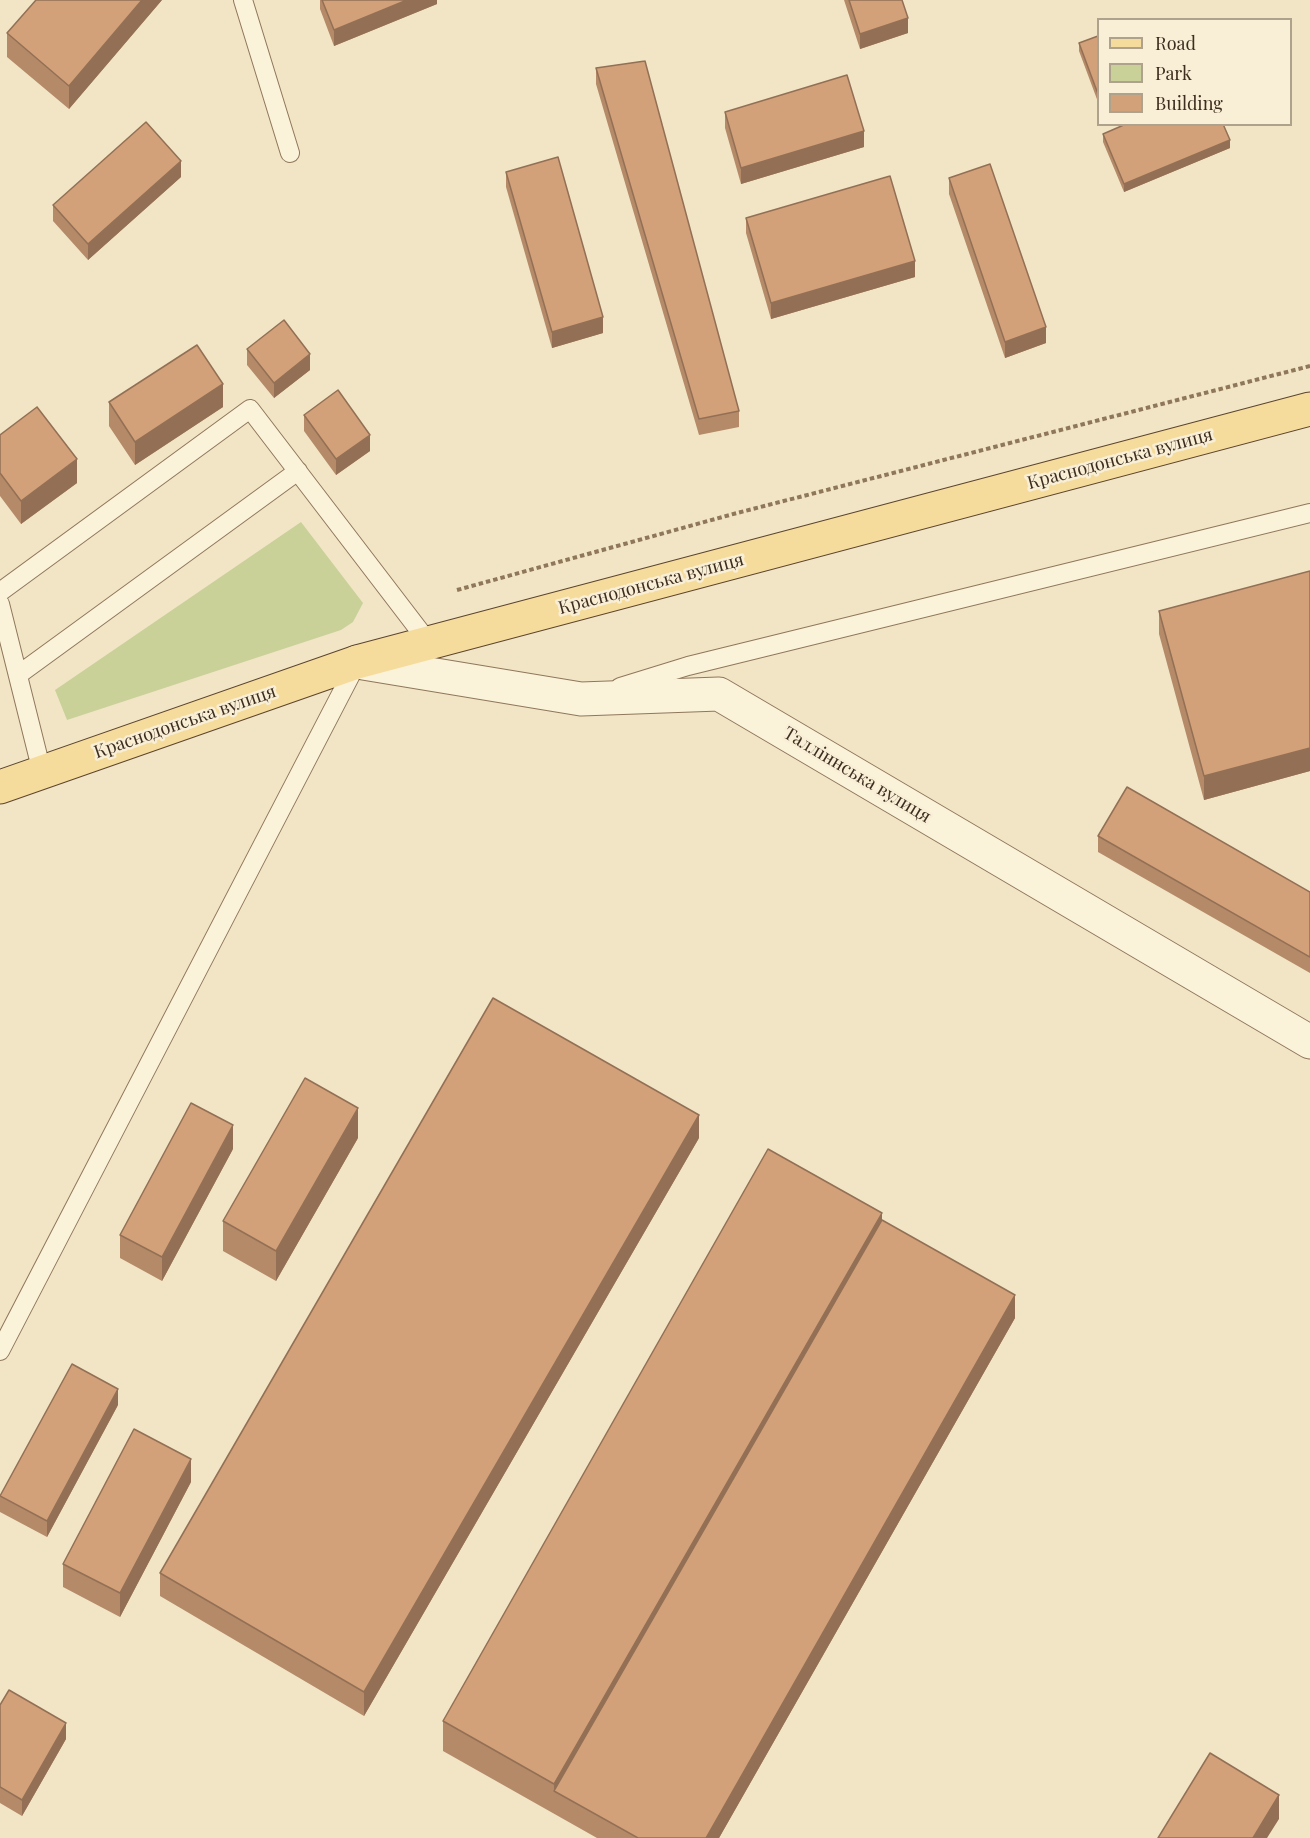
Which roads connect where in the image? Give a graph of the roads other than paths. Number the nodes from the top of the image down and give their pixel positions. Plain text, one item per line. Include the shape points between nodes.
1 (243, 0) edge
2 (290, 153) dead end
3 (1310, 409) edge
4 (298, 471) junction
5 (1310, 513) edge
6 (0, 592) edge
7 (0, 604) edge
8 (429, 643) junction
9 (357, 662) junction
10 (18, 675) junction
11 (581, 699) junction
12 (42, 772) junction
13 (0, 787) edge
14 (1310, 1042) edge
15 (0, 1351) edge

1 - 2 lane
3 - 8 main road, Краснодонська вулиця
4 - 6 lane via 250,409
4 - 8 lane
4 - 10 lane
5 - 11 lane via 688,666
7 - 10 lane
8 - 9 main road, Краснодонська вулиця
9 - 11 street, Талліннська вулиця
9 - 12 main road, Краснодонська вулиця
9 - 15 lane
10 - 12 lane
11 - 14 street, Талліннська вулиця via 719,694
12 - 13 main road, Краснодонська вулиця

